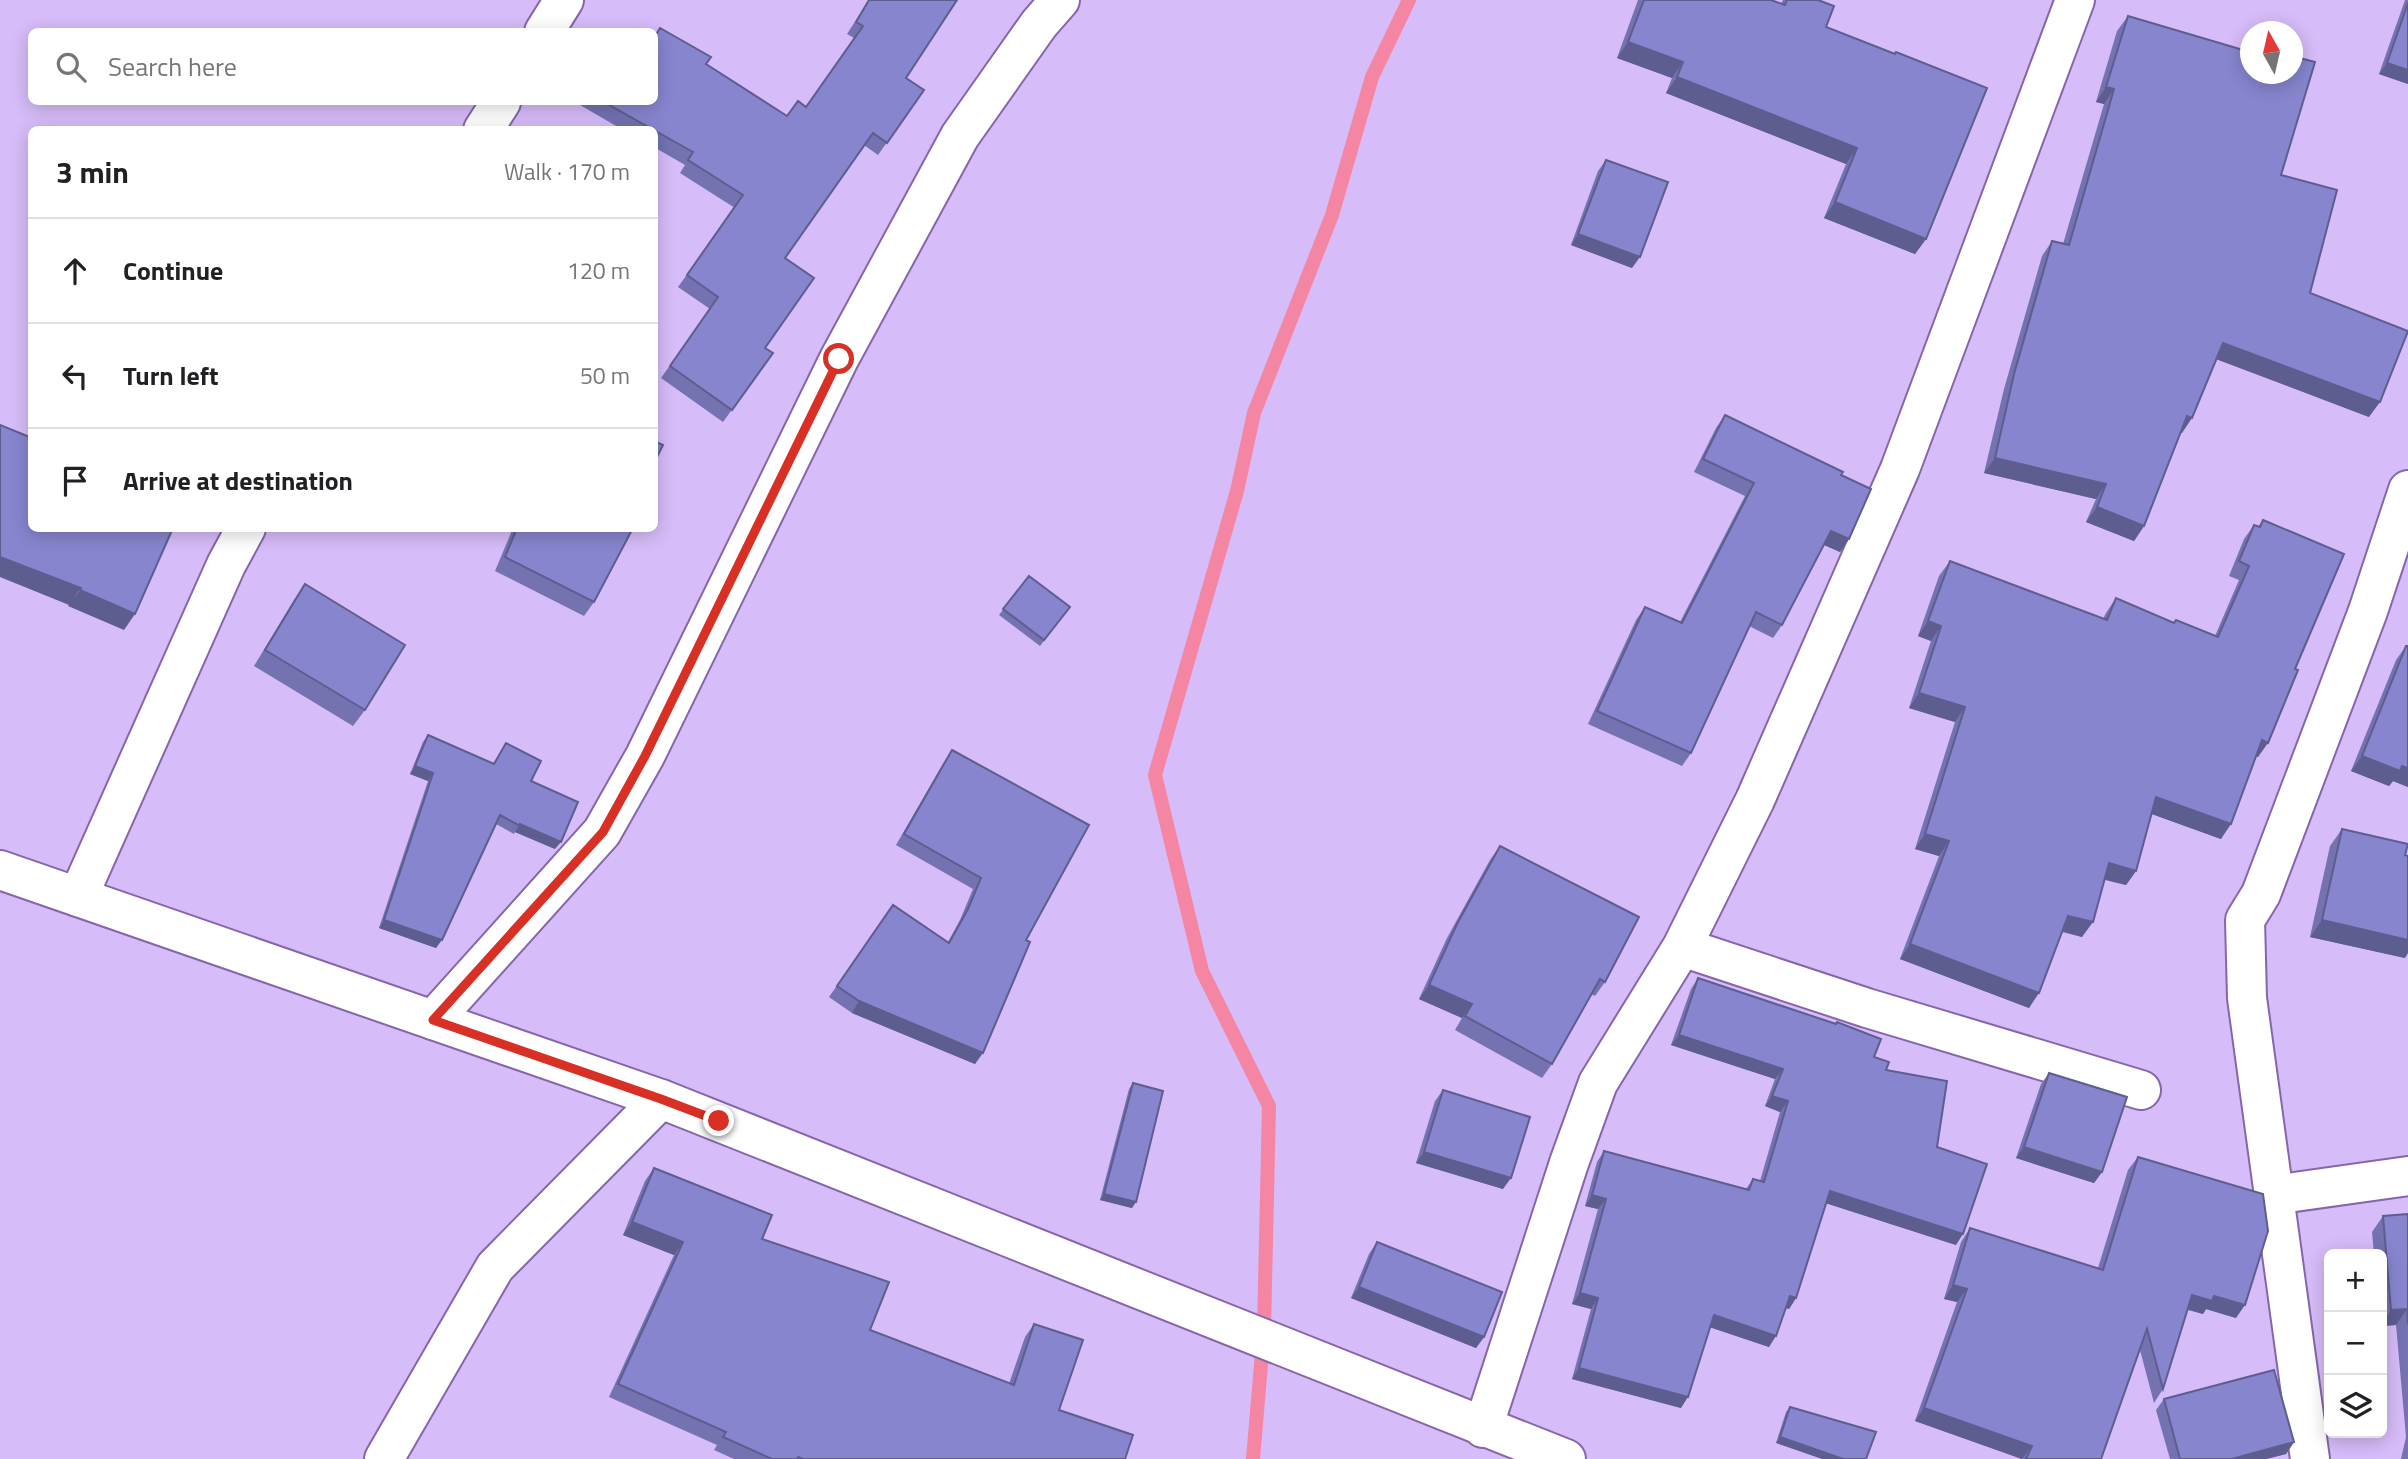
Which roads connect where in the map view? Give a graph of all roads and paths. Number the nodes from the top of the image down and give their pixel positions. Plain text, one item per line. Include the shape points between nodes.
1 (564, 0) edge
2 (1060, 0) edge
3 (2075, 0) edge
4 (546, 28) edge
5 (499, 105) edge
6 (486, 126) edge
7 (2408, 490) edge
8 (244, 532) edge
9 (0, 870) edge
10 (78, 897) junction
11 (1682, 947) junction
12 (433, 1020) junction
13 (2141, 1090) dead end
14 (661, 1099) junction
15 (2408, 1176) edge
16 (2273, 1195) junction
17 (1483, 1428) junction
18 (384, 1459) edge
19 (1566, 1459) edge
20 (2310, 1459) edge

1 - 4 street
2 - 12 street via 960,136 839,359 645,756 603,832
3 - 11 street via 1900,469 1755,800
5 - 6 street
7 - 16 street via 2368,611 2261,894 2245,920 2247,998
8 - 10 street
9 - 10 street
10 - 12 street
11 - 13 street
11 - 17 street via 1598,1083
12 - 14 street
14 - 17 street
14 - 18 street via 495,1267
15 - 16 street
16 - 20 street
17 - 19 street

